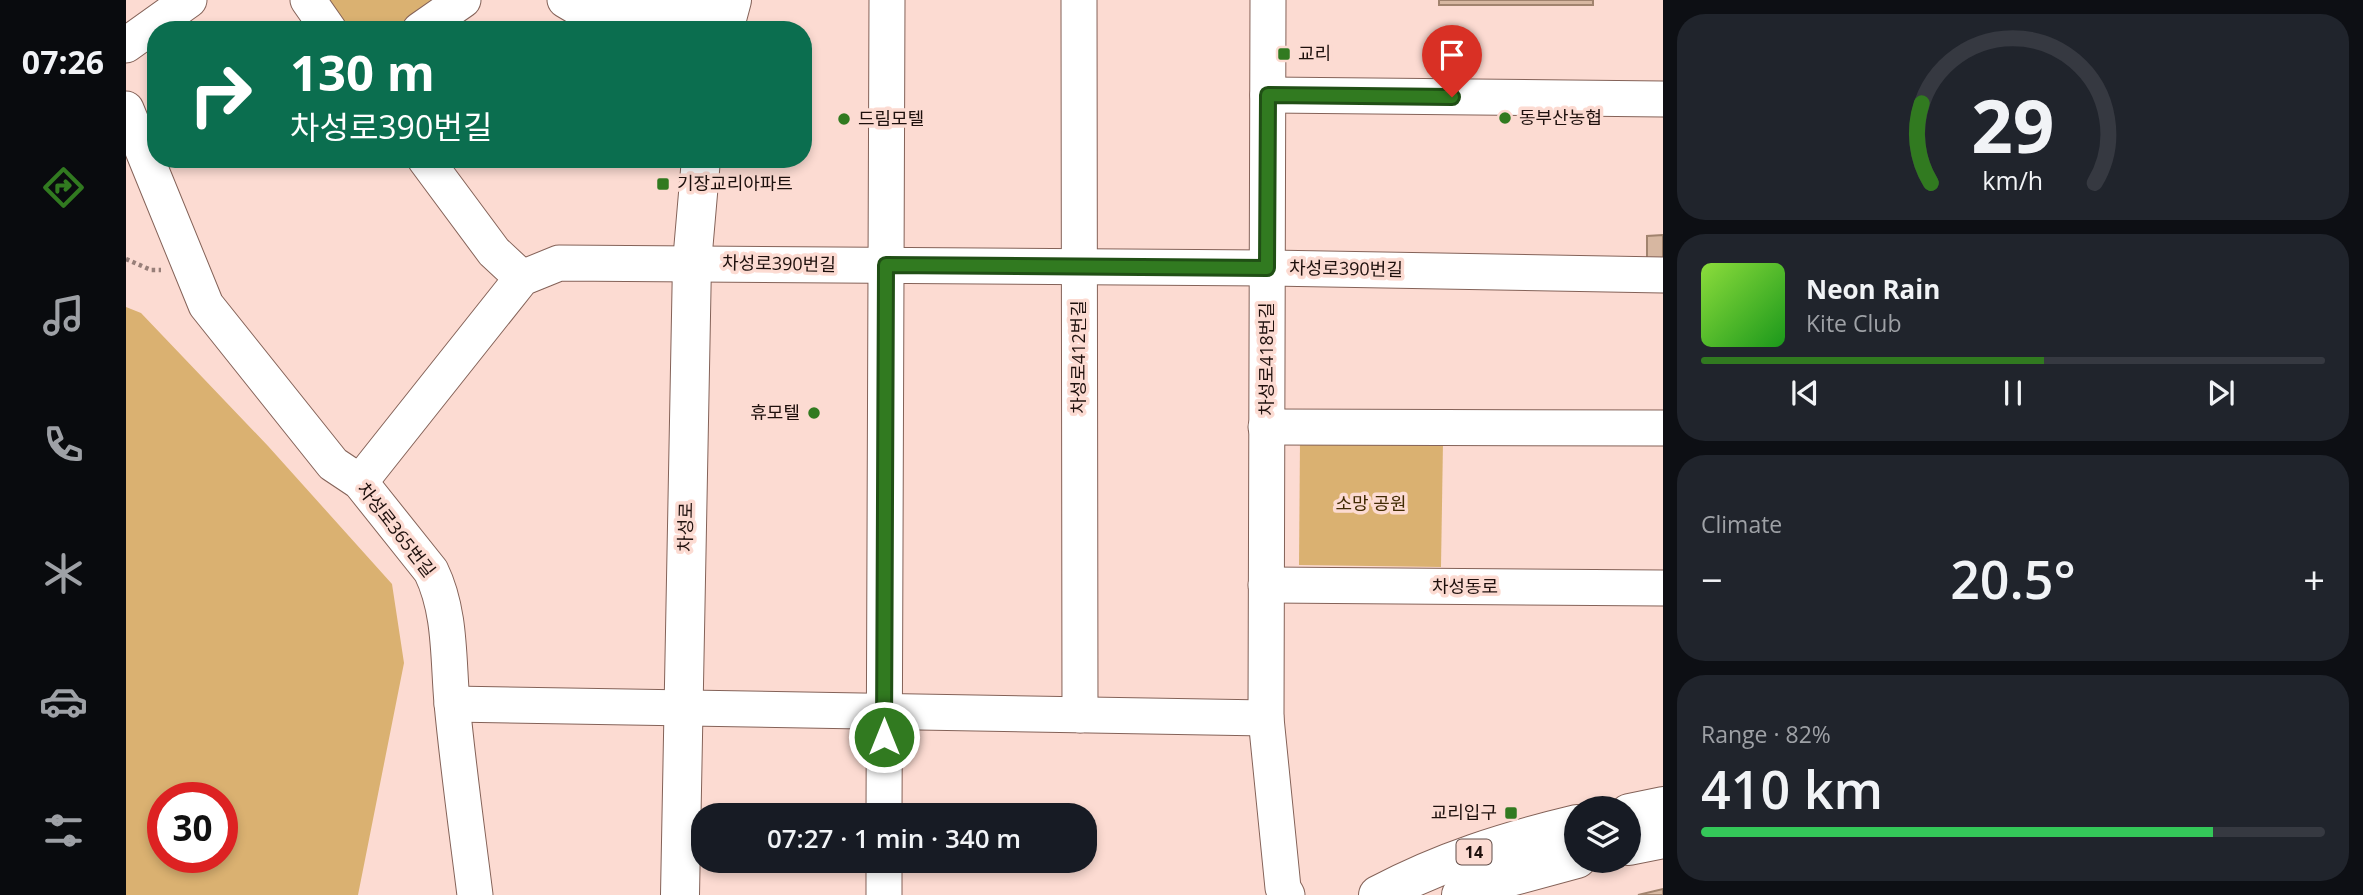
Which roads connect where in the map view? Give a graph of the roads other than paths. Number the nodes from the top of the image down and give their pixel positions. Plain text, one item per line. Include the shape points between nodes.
1 (189, 0) edge
2 (307, 0) edge
3 (463, 0) edge
4 (565, 0) edge
5 (887, 0) edge
6 (1079, 0) edge
7 (1268, 0) edge
8 (727, 14) edge
9 (160, 21) edge
10 (323, 21) edge
11 (433, 21) edge
12 (147, 30) edge
13 (126, 45) edge
14 (1268, 95) junction
15 (1663, 99) edge
16 (126, 108) edge
17 (147, 160) edge
18 (150, 168) edge
19 (432, 168) edge
20 (700, 168) edge
21 (692, 263) junction
22 (886, 265) junction
23 (1078, 266) junction
24 (1267, 268) junction
25 (1663, 275) edge
26 (522, 278) junction
27 (1266, 427) junction
28 (1663, 428) edge
29 (360, 482) junction
30 (1266, 585) junction
31 (1663, 588) edge
32 (452, 704) junction
33 (682, 708) junction
34 (884, 712) junction
35 (1080, 715) junction
36 (1266, 718) junction
37 (884, 803) edge
38 (1663, 806) edge
39 (1564, 827) edge
40 (1645, 838) edge
41 (1564, 865) edge
42 (884, 873) edge
43 (1518, 886) edge
44 (475, 895) edge
45 (680, 895) edge
46 (884, 895) edge
47 (1287, 895) edge
48 (1378, 895) edge
49 (1461, 895) edge

1 - 9 street
2 - 10 street
3 - 11 street
4 - 8 street via 587,13
5 - 22 street
6 - 23 street, 차성로412번길
7 - 14 street, 차성로418번길
12 - 13 street
14 - 15 street
14 - 24 street, 차성로418번길
16 - 17 street, 차성로365번길
18 - 29 street, 차성로365번길 via 206,305 333,464
19 - 26 street via 494,253
20 - 21 main road, 차성로
21 - 22 street, 차성로390번길
21 - 26 street, 차성로390번길 via 559,263
21 - 33 main road, 차성로
22 - 23 street, 차성로390번길
22 - 34 street
23 - 24 street, 차성로390번길
23 - 35 street, 차성로412번길
24 - 25 street, 차성로390번길
24 - 27 street, 차성로418번길
26 - 29 street
27 - 28 street
27 - 30 street, 차성로418번길
29 - 32 street, 차성로365번길 via 438,585 444,602
30 - 31 street, 차성동로
30 - 36 street, 차성로418번길
32 - 33 street
32 - 44 street, 차성로365번길
33 - 34 street
33 - 45 main road, 차성로
34 - 35 street
34 - 37 street
35 - 36 street
36 - 47 street, 차성로418번길
38 - 40 main road
39 - 48 main road, 14 via 1483,849
41 - 43 main road, 14
42 - 46 street
43 - 49 main road, 14

